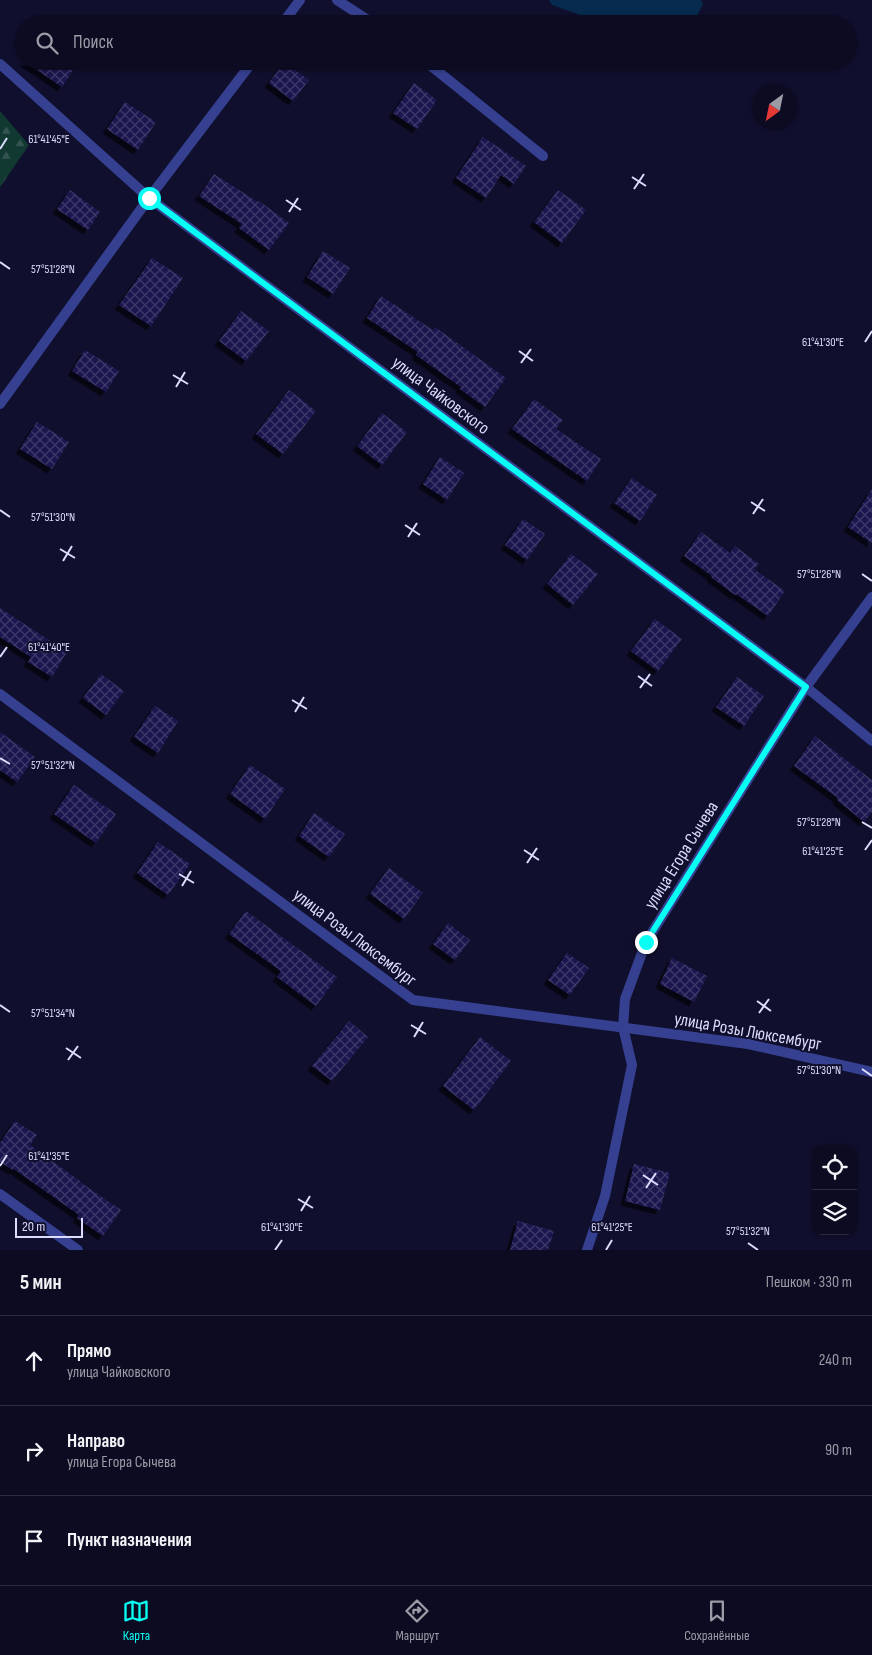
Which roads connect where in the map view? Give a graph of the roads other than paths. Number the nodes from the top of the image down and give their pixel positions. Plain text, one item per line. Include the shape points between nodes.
1 (300, 0) edge
2 (337, 0) edge
3 (289, 15) edge
4 (360, 15) edge
5 (0, 64) edge
6 (246, 70) edge
7 (436, 70) edge
8 (543, 156) dead end
9 (149, 198) junction
10 (0, 404) edge
11 (872, 597) edge
12 (806, 687) junction
13 (0, 694) edge
14 (872, 741) edge
15 (623, 1027) junction
16 (872, 1072) edge
17 (0, 1194) edge
18 (78, 1250) edge
19 (587, 1250) edge

1 - 3 street
2 - 4 street
5 - 9 street, улица Чайковского
6 - 9 street
7 - 8 street
9 - 10 street
9 - 12 street, улица Чайковского
11 - 12 street, улица Егора Сычева
12 - 14 street, улица Чайковского
12 - 15 street, улица Егора Сычева via 646,942 626,999
13 - 15 street, улица Розы Люксембург via 414,1000
15 - 16 street, улица Розы Люксембург via 748,1044
15 - 19 street, улица Егора Сычева via 632,1065 605,1196
17 - 18 street

